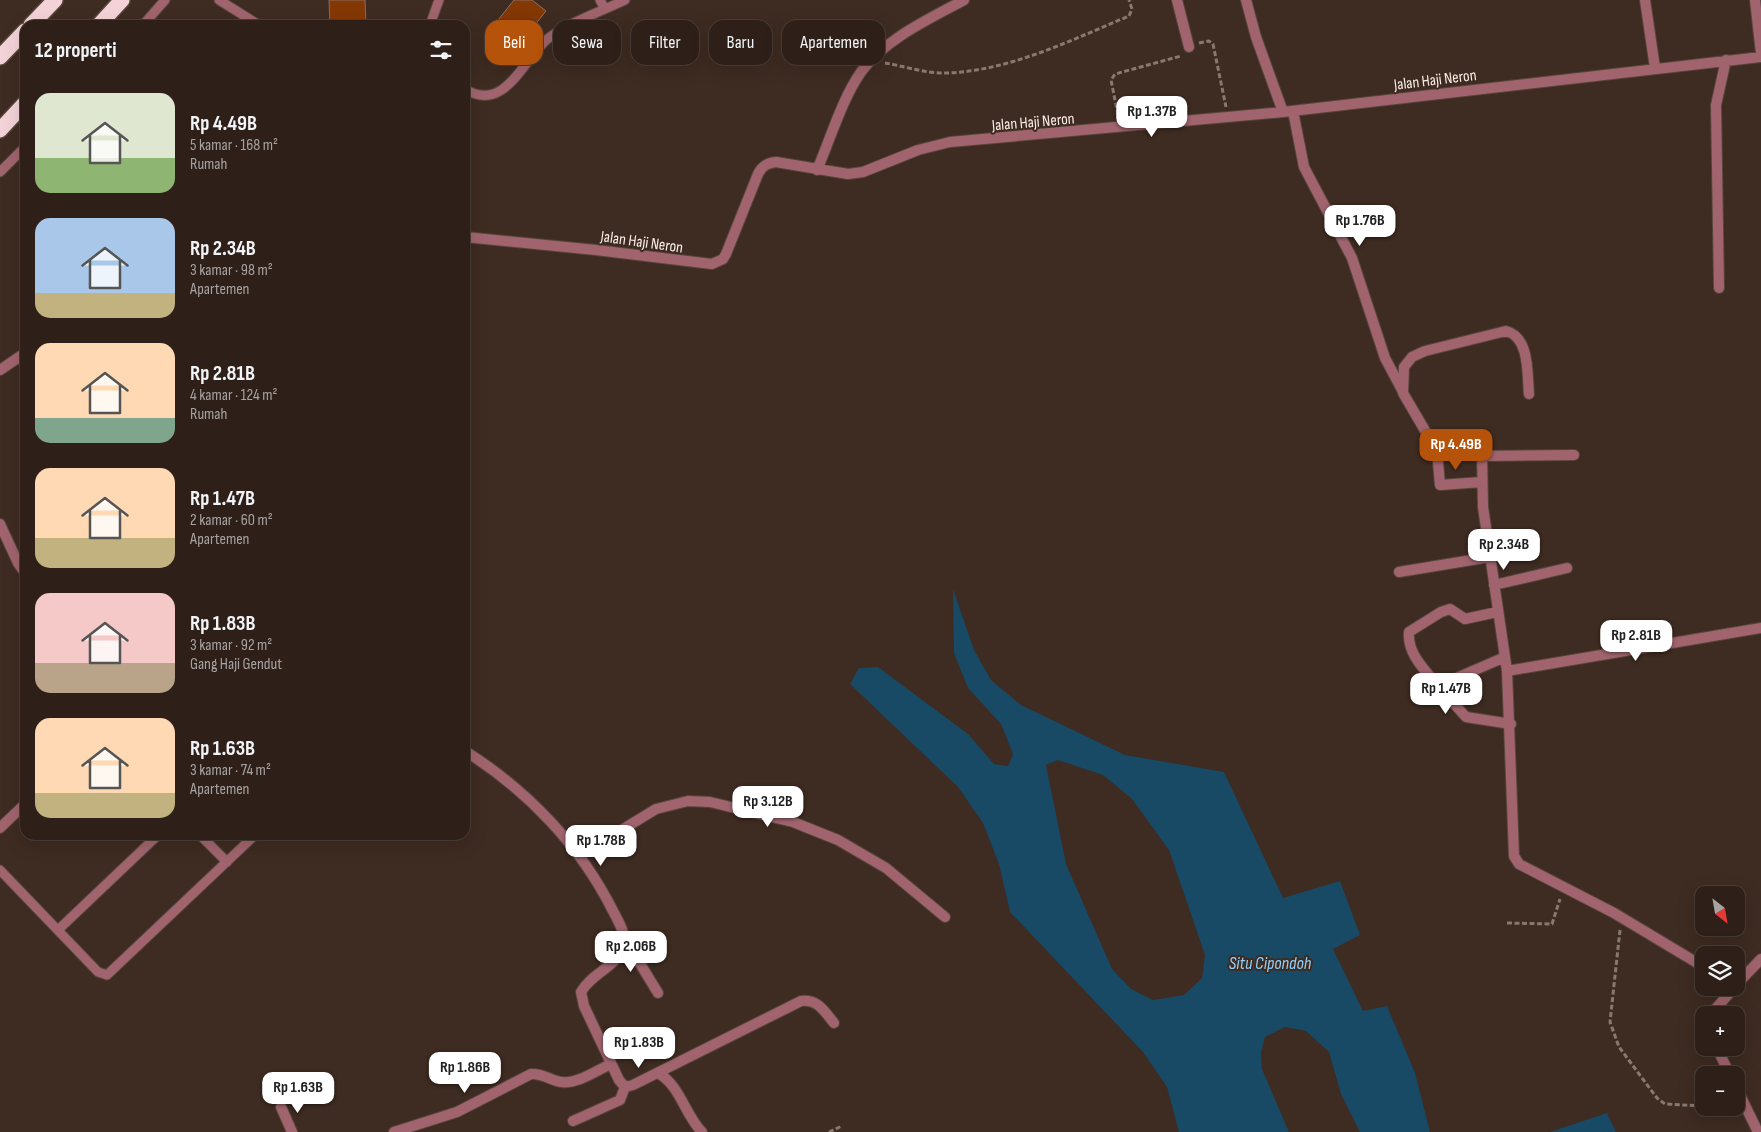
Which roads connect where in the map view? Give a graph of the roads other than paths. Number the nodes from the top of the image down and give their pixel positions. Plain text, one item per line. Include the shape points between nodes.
1 (55, 0) edge
2 (122, 0) edge
3 (165, 0) edge
4 (219, 0) edge
5 (439, 0) edge
6 (600, 0) edge
7 (625, 0) edge
8 (964, 0) edge
9 (1177, 0) edge
10 (1246, 0) edge
11 (1645, 0) edge
12 (1755, 0) edge
13 (605, 9) junction
14 (36, 20) edge
15 (103, 20) edge
16 (147, 20) edge
17 (251, 20) edge
18 (432, 20) edge
19 (20, 35) edge
20 (20, 36) edge
21 (1189, 47) road end
22 (0, 53) edge
23 (1761, 55) edge
24 (0, 57) edge
25 (1726, 60) junction
26 (1655, 68) junction
27 (470, 92) edge
28 (20, 108) edge
29 (1288, 112) junction
30 (0, 130) edge
31 (20, 152) edge
32 (816, 170) junction
33 (0, 172) edge
34 (470, 237) edge
35 (1719, 288) dead end
36 (20, 356) edge
37 (0, 370) edge
38 (1403, 393) junction
39 (1529, 394) dead end
40 (1437, 451) junction
41 (1574, 455) dead end
42 (1482, 456) junction
43 (1482, 482) junction
44 (0, 524) edge
45 (1490, 557) junction
46 (20, 566) edge
47 (1567, 568) dead end
48 (1399, 572) dead end
49 (1494, 586) junction
50 (1497, 612) junction
51 (1761, 628) edge
52 (1505, 657) junction
53 (1507, 671) junction
54 (1438, 686) junction
55 (1511, 724) junction
56 (470, 754) edge
57 (20, 809) edge
58 (0, 828) edge
59 (153, 840) edge
60 (205, 840) edge
61 (250, 840) edge
62 (579, 856) junction
63 (227, 862) junction
64 (0, 870) edge
65 (945, 917) dead end
66 (58, 930) junction
67 (625, 940) junction
68 (1761, 959) edge
69 (1695, 962) edge
70 (1745, 976) edge
71 (658, 993) dead end
72 (1726, 996) edge
73 (1718, 1006) edge
74 (834, 1023) dead end
75 (611, 1064) junction
76 (658, 1073) junction
77 (625, 1087) junction
78 (1745, 1105) edge
79 (281, 1107) dead end
80 (573, 1121) dead end
81 (292, 1132) edge
82 (394, 1132) edge
83 (702, 1132) edge
84 (1758, 1132) edge

1 - 14 highway
2 - 15 highway
3 - 16 lane
4 - 17 lane
5 - 18 lane
6 - 13 lane
7 - 13 lane
8 - 32 street via 900,37 861,72
9 - 21 street
10 - 29 street via 1256,37
11 - 26 street
12 - 23 street
13 - 27 lane via 560,30 541,44 522,71 504,88 489,95
19 - 22 lane
20 - 24 highway
23 - 25 street, Jalan Haji Neron
25 - 26 street, Jalan Haji Neron
25 - 35 street via 1716,105
26 - 29 street, Jalan Haji Neron
28 - 30 highway
29 - 32 street, Jalan Haji Neron via 950,142 918,150 863,172 848,174
29 - 38 street via 1304,167 1352,258 1385,358
31 - 33 lane
32 - 34 street, Jalan Haji Neron via 776,162 761,167 726,254 718,262 703,264 611,251
36 - 37 street
38 - 39 street via 1404,367 1412,357 1506,331 1522,342
38 - 40 street
40 - 42 street
40 - 43 street via 1440,484
41 - 42 street
42 - 43 street
43 - 45 street
44 - 46 street
45 - 48 street
45 - 49 street
47 - 49 street
49 - 50 street
50 - 52 street
50 - 54 street via 1465,619 1450,609 1409,632 1408,642 1413,652
51 - 53 street
52 - 53 street
52 - 54 street
53 - 55 street
54 - 55 street via 1466,717
55 - 69 street via 1514,856 1519,864 1622,917
56 - 62 street via 530,800
57 - 58 street
59 - 66 lane
60 - 63 lane
61 - 63 lane
62 - 65 street via 656,810 688,801 710,802 793,822 838,840 886,868
62 - 67 street via 608,900
63 - 66 lane via 106,975 98,972
64 - 66 lane
67 - 71 street
67 - 75 street via 622,953 613,964 594,976 581,992 584,1006
68 - 70 street
72 - 73 street
74 - 76 street via 819,1004 801,1001
75 - 77 street
75 - 82 street via 572,1081 531,1074 456,1112
76 - 77 street
76 - 83 street via 670,1082
77 - 80 street via 620,1100
78 - 84 street
79 - 81 street

